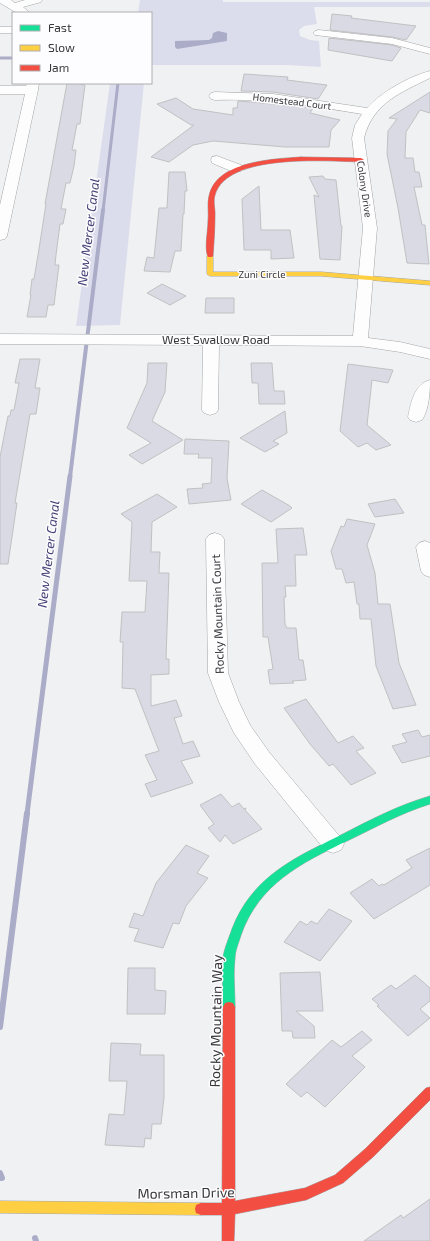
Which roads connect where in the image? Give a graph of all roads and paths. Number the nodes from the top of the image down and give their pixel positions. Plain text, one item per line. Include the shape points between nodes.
1 (3, 0) edge
2 (37, 0) edge
3 (15, 6) junction
4 (24, 12) edge
5 (0, 30) edge
6 (12, 30) edge
7 (319, 33) dead end
8 (430, 51) edge
9 (430, 74) edge
10 (32, 87) edge
11 (0, 90) edge
12 (215, 96) dead end
13 (369, 112) junction
14 (217, 160) dead end
15 (361, 160) junction
16 (236, 168) junction
17 (0, 236) edge
18 (366, 277) junction
19 (430, 283) edge
20 (0, 339) edge
21 (211, 340) junction
22 (360, 341) junction
23 (430, 354) edge
24 (430, 386) edge
25 (210, 410) dead end
26 (416, 417) dead end
27 (215, 540) dead end
28 (425, 547) dead end
29 (430, 571) edge
30 (430, 800) edge
31 (333, 844) junction
32 (430, 1092) edge
33 (0, 1208) edge
34 (228, 1209) junction
35 (228, 1241) edge

1 - 3 street
2 - 3 street
3 - 4 street
5 - 6 street
7 - 8 street via 392,41
9 - 13 street, Colony Drive via 392,93
10 - 11 street
10 - 17 street
12 - 13 street, Homestead Court via 289,98
13 - 15 street, Colony Drive via 359,128
14 - 16 street
15 - 16 street, Zuni Circle via 281,160 258,162
15 - 18 street, Colony Drive via 370,228
16 - 18 street, Zuni Circle via 220,178 212,190 210,274 321,274
18 - 19 street, Zuni Circle
18 - 22 street, Colony Drive
20 - 21 street, West Swallow Road
21 - 22 street, West Swallow Road
21 - 25 street
22 - 23 street, West Swallow Road via 400,346
24 - 26 street via 421,395
27 - 31 street, Rocky Mountain Court via 218,673 228,702 262,758
28 - 29 street
30 - 31 street, Rocky Mountain Way via 376,822
31 - 34 street, Rocky Mountain Way via 305,858 275,878 256,896 236,932 230,957
32 - 34 street, Morsman Drive via 339,1179 306,1194
33 - 34 street, Morsman Drive
34 - 35 street, Rocky Mountain Way

